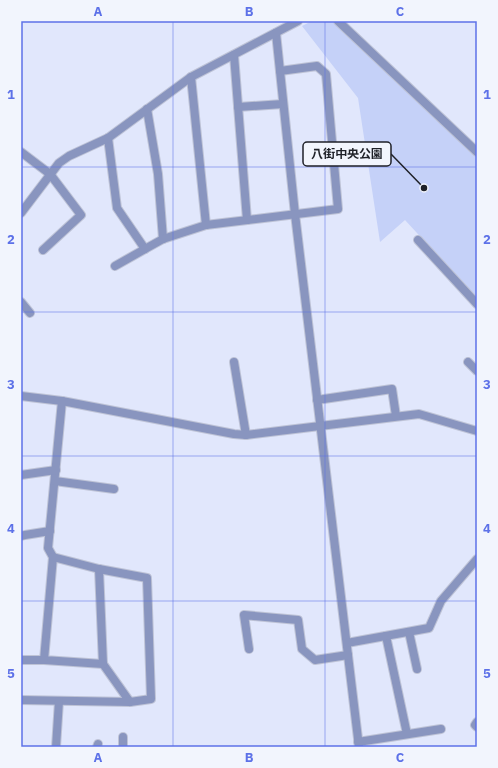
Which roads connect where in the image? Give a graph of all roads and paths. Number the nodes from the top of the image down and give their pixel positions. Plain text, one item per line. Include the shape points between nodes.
1 (298, 21) edge
2 (338, 21) edge
3 (276, 33) junction
4 (234, 55) junction
5 (280, 71) junction
6 (190, 77) junction
7 (283, 104) junction
8 (238, 107) junction
9 (148, 109) junction
10 (108, 138) junction
11 (21, 152) edge
12 (477, 152) edge
13 (50, 174) junction
14 (21, 213) edge
15 (295, 214) junction
16 (247, 220) junction
17 (206, 225) junction
18 (164, 239) junction
19 (418, 240) dead end
20 (145, 249) junction
21 (43, 250) dead end
22 (115, 266) dead end
23 (21, 302) edge
24 (477, 304) edge
25 (30, 314) dead end
26 (234, 362) dead end
27 (468, 362) dead end
28 (477, 371) edge
29 (21, 396) edge
30 (317, 400) junction
31 (62, 401) junction
32 (396, 416) junction
33 (320, 426) junction
34 (477, 432) edge
35 (246, 435) junction
36 (56, 470) junction
37 (21, 475) edge
38 (55, 481) junction
39 (114, 489) dead end
40 (50, 531) junction
41 (21, 536) edge
42 (53, 558) junction
43 (477, 559) edge
44 (99, 569) junction
45 (409, 632) junction
46 (386, 636) junction
47 (347, 643) junction
48 (249, 649) dead end
49 (348, 655) junction
50 (21, 660) edge
51 (44, 660) junction
52 (102, 664) junction
53 (417, 670) dead end
54 (21, 700) edge
55 (59, 701) junction
56 (130, 702) junction
57 (477, 722) edge
58 (477, 727) edge
59 (441, 729) dead end
60 (407, 734) junction
61 (123, 737) dead end
62 (359, 744) edge
63 (56, 747) edge
64 (123, 747) edge

1 - 3 street
2 - 12 street
3 - 4 street
3 - 5 street
4 - 6 street
4 - 8 street
5 - 7 street
5 - 15 street via 317,66 326,74 338,209
6 - 9 street
6 - 17 street
7 - 8 street
7 - 15 street
8 - 16 street
9 - 10 street
9 - 18 street
10 - 13 street via 69,156
10 - 20 street via 117,208
11 - 13 street
13 - 14 street
13 - 21 street via 81,215
15 - 16 street
15 - 30 street
16 - 17 street
17 - 18 street
18 - 20 street
19 - 24 street
20 - 22 street
23 - 25 street
26 - 35 street
27 - 28 street
29 - 31 street
30 - 32 street via 392,388
30 - 33 street
31 - 35 street
31 - 36 street
32 - 33 street
32 - 34 street via 420,414
33 - 35 street
33 - 47 street
36 - 37 street
36 - 38 street
38 - 39 street
38 - 40 street
40 - 41 street
40 - 42 street via 48,548
42 - 44 street
42 - 51 street
43 - 45 street via 441,601 429,628
44 - 52 street
44 - 56 street via 147,578 151,700
45 - 46 street
45 - 53 street
46 - 47 street
46 - 60 street
47 - 49 street
48 - 49 street via 244,615 298,620 302,650 315,660
49 - 62 street
50 - 51 street
51 - 52 street
52 - 56 street
54 - 55 street
55 - 56 street
55 - 63 street
57 - 58 street
59 - 60 street
60 - 62 street
61 - 64 street

